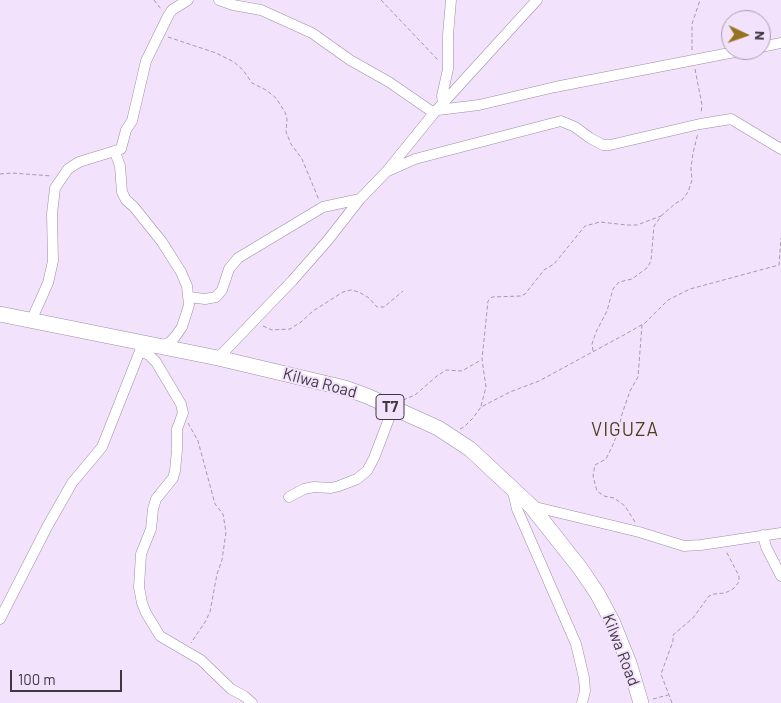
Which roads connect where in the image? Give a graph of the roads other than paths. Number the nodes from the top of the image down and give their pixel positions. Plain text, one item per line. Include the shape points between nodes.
1 (188, 0) edge
2 (219, 0) edge
3 (452, 0) edge
4 (538, 0) edge
5 (721, 55) edge
6 (438, 109) junction
7 (781, 150) edge
8 (115, 152) junction
9 (387, 171) junction
10 (360, 198) junction
11 (188, 297) junction
12 (0, 314) edge
13 (31, 320) junction
14 (161, 346) junction
15 (140, 347) junction
16 (218, 358) junction
17 (393, 408) junction
18 (511, 486) junction
19 (289, 497) dead end
20 (531, 506) junction
21 (781, 533) edge
22 (763, 535) junction
23 (781, 576) edge
24 (0, 619) edge
25 (252, 703) edge
26 (582, 703) edge
27 (641, 703) edge

1 - 8 street via 172,10 158,36 146,61 132,121 123,145
2 - 6 street via 232,6 261,10 312,33 350,60
3 - 6 street via 448,69
4 - 6 street
5 - 6 street via 479,105
6 - 9 street
7 - 9 street via 731,119 610,145 603,145 561,121 415,159
8 - 11 street via 126,200 162,242 181,272
8 - 13 street via 79,162 68,169 55,188 53,261 48,283
9 - 10 street
10 - 11 street via 323,207 238,258 216,297
10 - 16 street via 328,240
11 - 14 street via 189,305 182,327 170,342
12 - 13 highway, Kilwa Road / T7
13 - 15 highway, Kilwa Road / T7
14 - 15 highway, Kilwa Road / T7
14 - 16 highway, Kilwa Road / T7
15 - 24 street via 102,447 72,483
15 - 25 street via 156,362 183,413 177,429 173,478 159,494 141,554 139,587 146,613 160,636 201,660 231,689
16 - 17 highway, Kilwa Road / T7 via 345,388
17 - 18 highway, Kilwa Road / T7 via 448,434
17 - 19 street via 367,471 339,486 304,489
18 - 20 highway, Kilwa Road / T7
18 - 26 street via 520,518 576,644 584,678
20 - 22 street via 684,546
20 - 27 highway, Kilwa Road / T7 via 597,593 629,663
21 - 22 street
22 - 23 street

